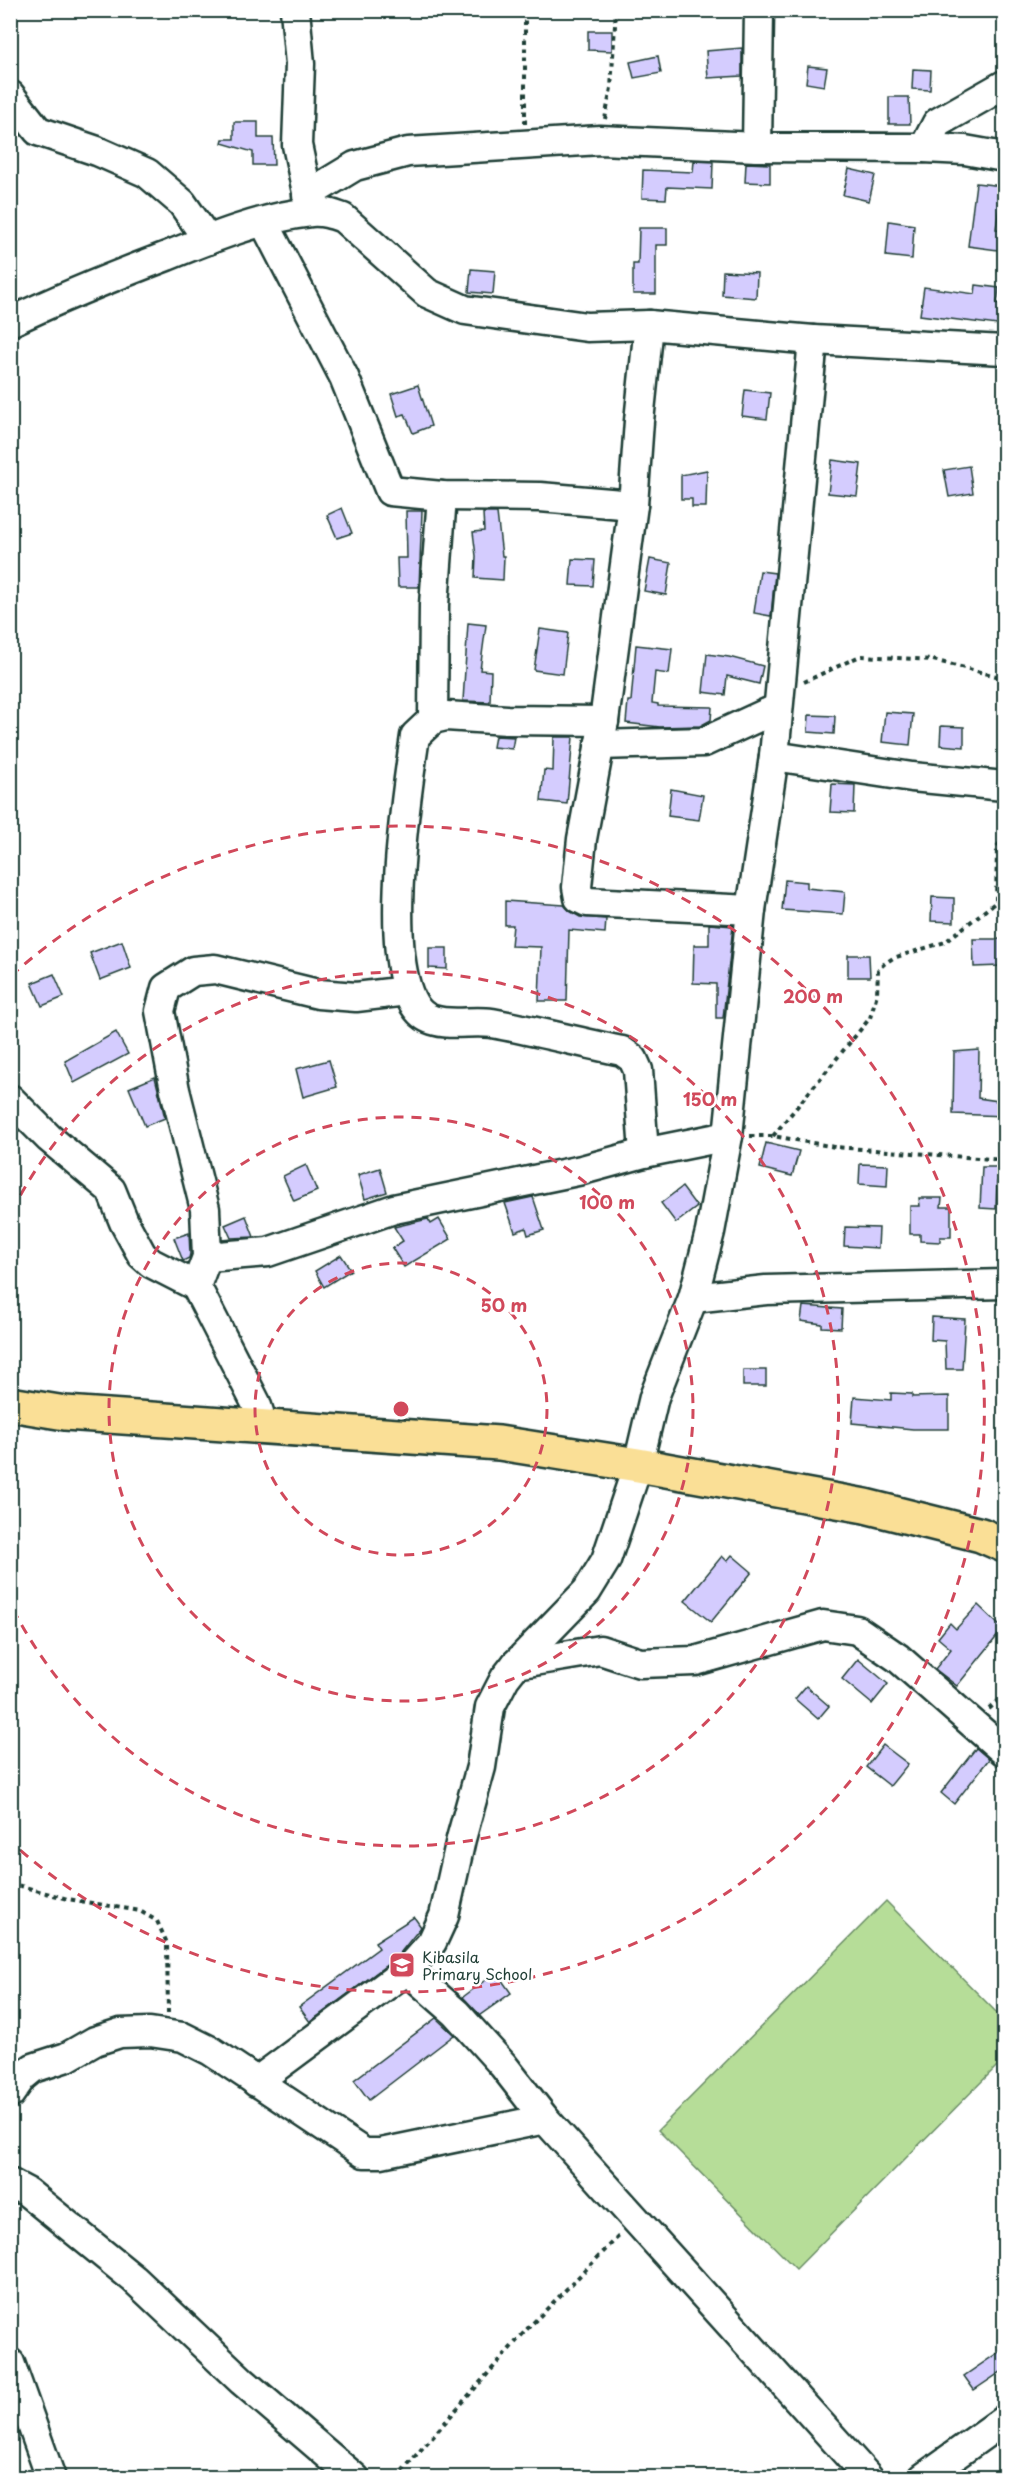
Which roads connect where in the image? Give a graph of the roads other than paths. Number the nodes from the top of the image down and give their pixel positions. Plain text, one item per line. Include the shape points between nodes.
1 (295, 10) edge
2 (759, 10) edge
3 (1005, 85) edge
4 (10, 95) edge
5 (757, 147) junction
6 (924, 148) junction
7 (1005, 157) edge
8 (309, 204) junction
9 (264, 222) junction
10 (208, 240) junction
11 (10, 322) edge
12 (650, 325) junction
13 (813, 340) junction
14 (1005, 350) edge
15 (442, 495) junction
16 (633, 506) junction
17 (779, 701) junction
18 (433, 719) junction
19 (601, 733) junction
20 (774, 756) junction
21 (1005, 786) edge
22 (751, 910) junction
23 (407, 991) junction
24 (10, 1099) edge
25 (728, 1136) junction
26 (644, 1153) junction
27 (207, 1257) junction
28 (1005, 1284) edge
29 (196, 1287) junction
30 (693, 1298) junction
31 (10, 1404) edge
32 (264, 1428) junction
33 (638, 1465) junction
34 (1005, 1545) edge
35 (516, 1664) junction
36 (1005, 1751) edge
37 (407, 1970) junction
38 (256, 2082) junction
39 (10, 2094) edge
40 (545, 2119) junction
41 (10, 2183) edge
42 (10, 2363) edge
43 (1005, 2420) edge
44 (51, 2478) edge
45 (355, 2478) edge
46 (869, 2478) edge
47 (923, 2478) edge

1 - 8 street via 300,64 297,145
2 - 5 street
3 - 6 street via 937,123
4 - 10 street via 39,131 147,173 182,203
5 - 6 street
5 - 8 street via 600,140 408,152 355,166
6 - 7 street
8 - 9 street
8 - 12 street via 343,218 427,293 465,310 587,327
9 - 10 street
9 - 15 street via 344,377 390,491
10 - 11 street via 62,297
12 - 13 street
12 - 16 street
13 - 14 street
13 - 17 street
15 - 16 street via 540,497
15 - 18 street via 434,605
16 - 19 street
17 - 19 street via 704,741
17 - 20 street
18 - 19 street via 446,716 507,720
18 - 23 street via 415,736 407,795 397,908 400,968
19 - 22 street via 582,839 579,898 588,902
20 - 21 street via 912,777
20 - 22 street
22 - 25 street
23 - 26 street via 416,1009 432,1020 490,1023 622,1051 633,1059 638,1070
23 - 27 street via 356,996 318,994 215,969 193,971 166,988 160,1011 205,1209
24 - 29 street via 111,1190 142,1255
25 - 26 street
25 - 30 street via 711,1232
26 - 27 street via 582,1170 394,1209 268,1252
27 - 29 street
28 - 30 street via 766,1290
29 - 32 street via 256,1403
30 - 33 street via 654,1397
31 - 32 main road via 65,1413
32 - 33 main road via 499,1443
33 - 34 main road via 865,1506 981,1535
33 - 35 street via 606,1560 587,1591
35 - 36 street via 600,1650 640,1663 695,1661 823,1625 857,1630 898,1658
35 - 37 street via 490,1707 481,1767 444,1916 432,1942
37 - 38 street
37 - 40 street via 472,2030
38 - 39 street via 183,2037 120,2033 33,2068
38 - 40 street via 364,2153 381,2153
40 - 46 street
41 - 45 street via 27,2192 134,2279 242,2381
42 - 44 street
43 - 47 street

